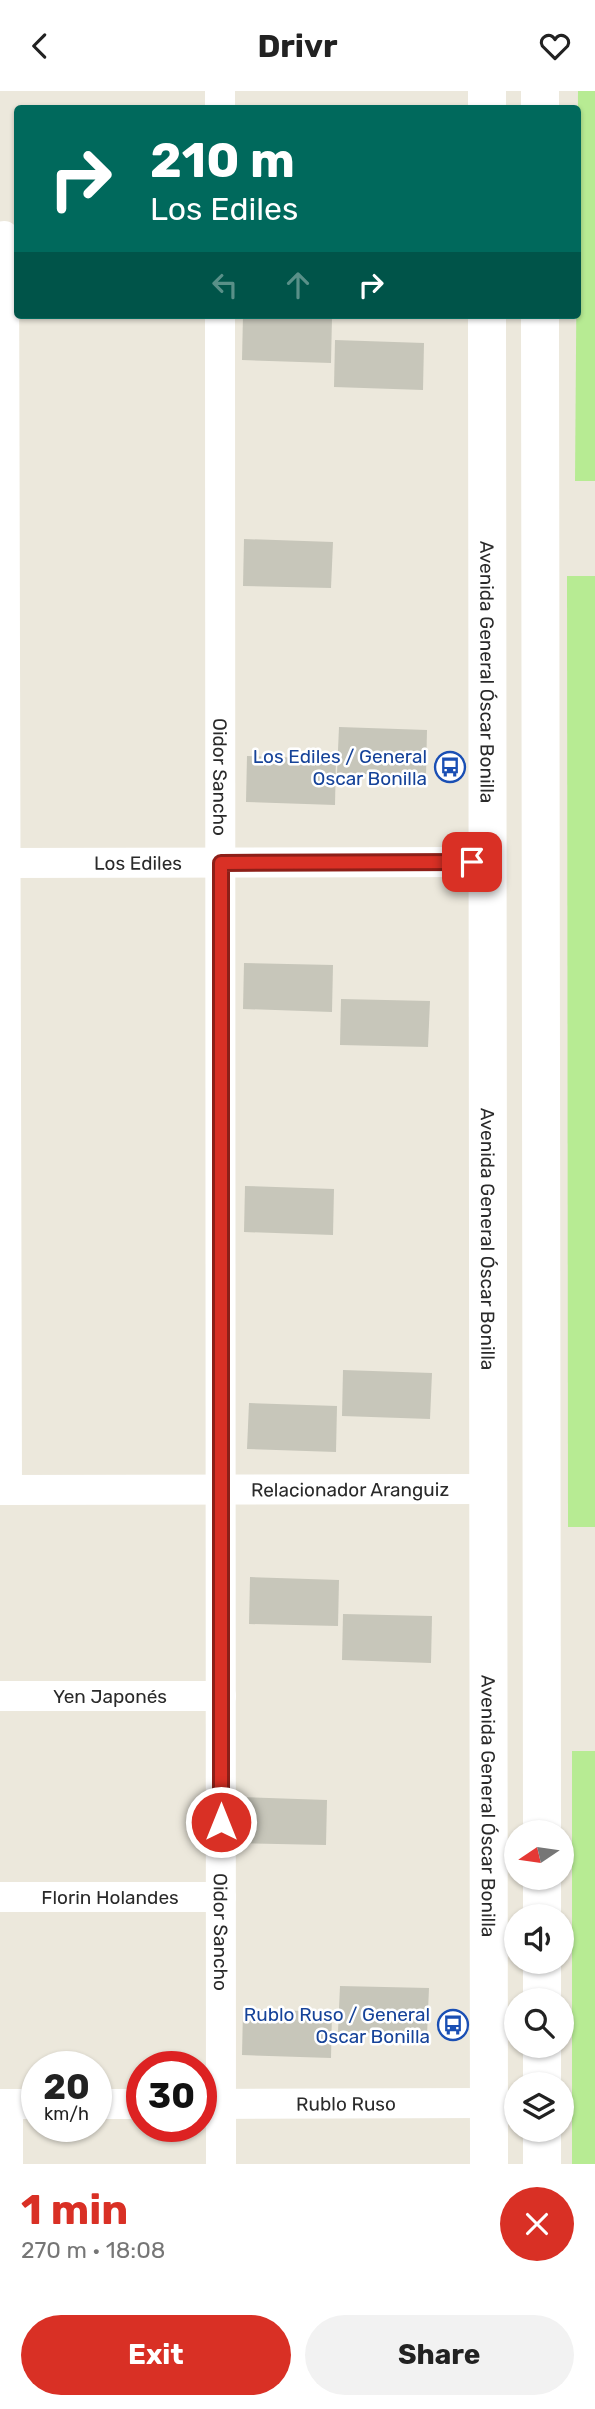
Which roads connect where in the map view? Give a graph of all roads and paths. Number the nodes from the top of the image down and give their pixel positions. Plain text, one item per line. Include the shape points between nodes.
1 (7, 235) edge
2 (220, 319) edge
3 (487, 319) edge
4 (540, 319) edge
5 (488, 862) junction
6 (3, 863) edge
7 (221, 863) junction
8 (222, 1489) junction
9 (489, 1489) junction
10 (4, 1490) edge
11 (0, 1696) edge
12 (221, 1696) junction
13 (541, 1820) edge
14 (0, 1897) edge
15 (221, 1897) junction
16 (214, 2051) edge
17 (489, 2103) junction
18 (15, 2104) edge
19 (217, 2104) edge
20 (217, 2140) edge
21 (542, 2142) edge
22 (8, 2164) edge
23 (221, 2164) edge
24 (489, 2164) edge
25 (542, 2164) edge

1 - 6 street
2 - 7 street, Oidor Sancho
3 - 5 main road, Avenida General Óscar Bonilla
4 - 13 main road
5 - 7 street, Los Ediles
5 - 9 main road, Avenida General Óscar Bonilla
6 - 7 street, Los Ediles
6 - 10 street
7 - 8 street, Oidor Sancho
8 - 9 street, Relacionador Aranguiz
8 - 10 street, Relacionador Aranguiz
8 - 12 street, Oidor Sancho
9 - 17 main road, Avenida General Óscar Bonilla
11 - 12 street, Yen Japonés
12 - 15 street, Oidor Sancho
14 - 15 street, Florin Holandes
15 - 16 street, Oidor Sancho
17 - 19 street, Rublo Ruso
17 - 24 main road, Avenida General Óscar Bonilla
18 - 22 street
20 - 23 street, Oidor Sancho
21 - 25 main road

